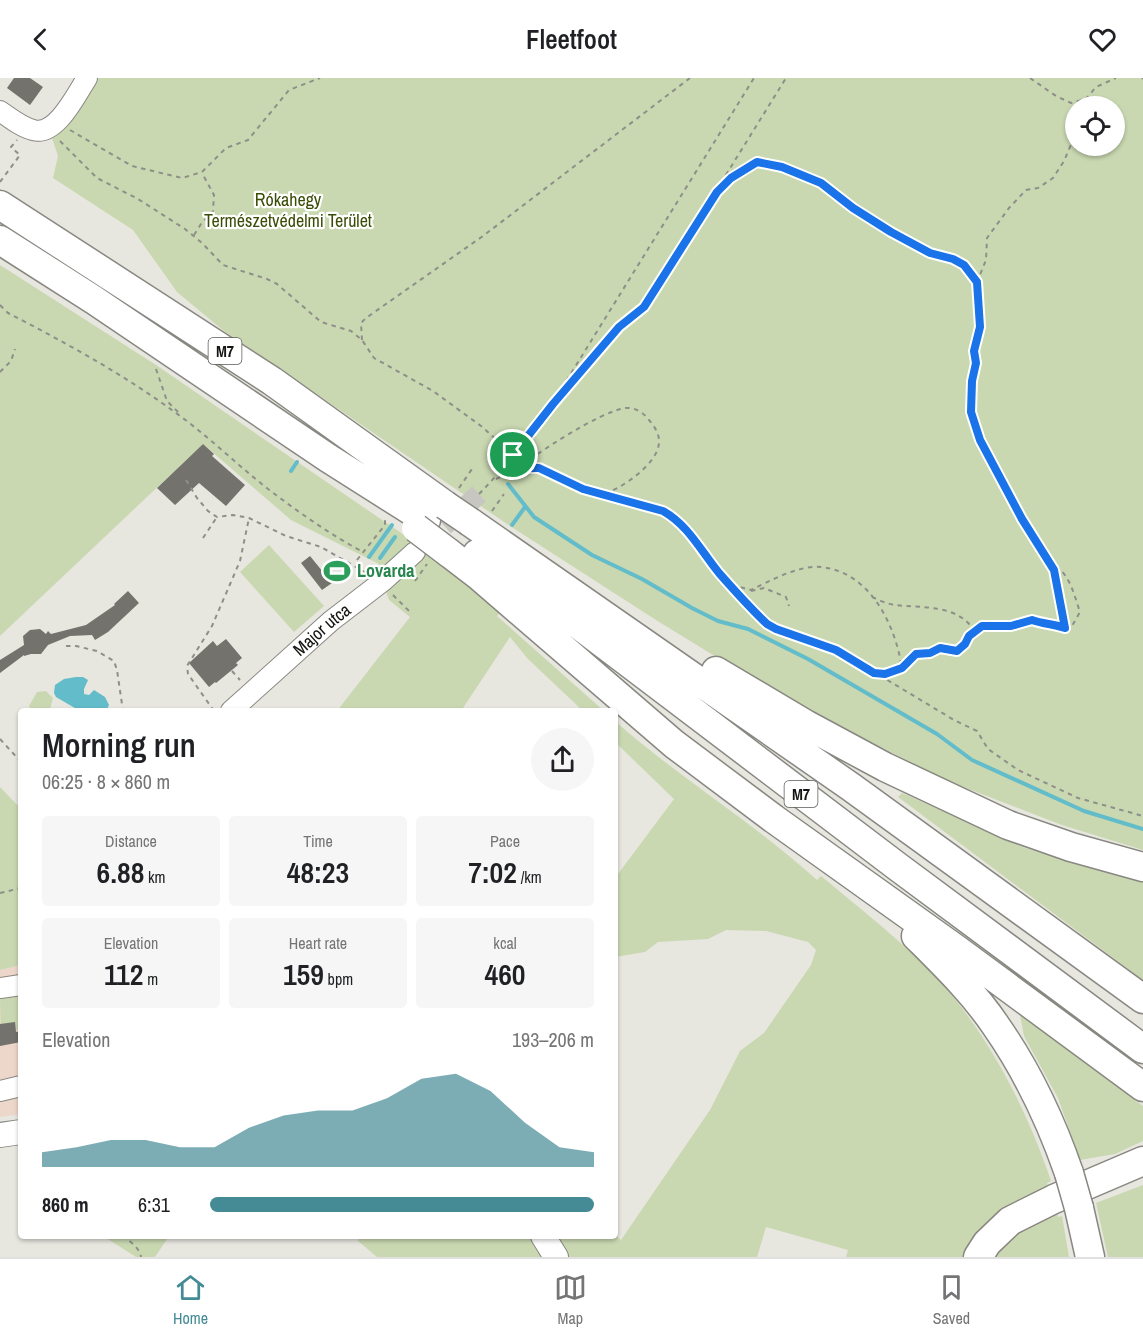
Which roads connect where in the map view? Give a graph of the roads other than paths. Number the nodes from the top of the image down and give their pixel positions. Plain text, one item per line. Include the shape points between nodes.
1 (87, 78) edge
2 (0, 111) edge
3 (0, 205) edge
4 (0, 240) edge
5 (450, 529) junction
6 (234, 708) edge
7 (774, 819) junction
8 (1143, 867) edge
9 (18, 985) edge
10 (0, 988) edge
11 (1143, 999) edge
12 (1143, 1049) edge
13 (18, 1087) edge
14 (1143, 1087) edge
15 (0, 1091) edge
16 (18, 1132) edge
17 (0, 1135) edge
18 (1143, 1161) edge
19 (545, 1239) edge
20 (556, 1257) edge
21 (978, 1257) edge
22 (1090, 1257) edge

1 - 2 street via 49,129 26,128
3 - 5 highway, M7 via 272,381
4 - 5 highway, M7 via 328,458
5 - 6 street, Major utca via 376,578
5 - 7 highway via 479,576 666,737
5 - 8 highway via 548,561 732,682 885,767 1008,825
5 - 11 highway, M7 via 851,787
5 - 12 highway, M7
7 - 14 highway
7 - 22 highway, bridge via 916,936 995,1024 1023,1067 1057,1136
9 - 10 street
13 - 15 street
16 - 17 main road
18 - 21 highway via 1010,1221
19 - 20 main road

